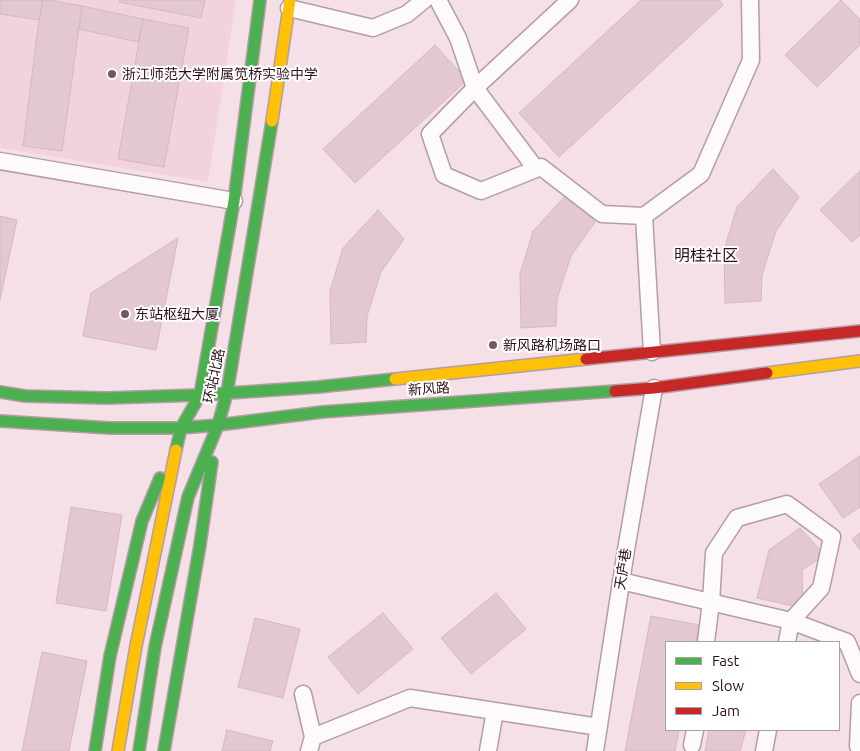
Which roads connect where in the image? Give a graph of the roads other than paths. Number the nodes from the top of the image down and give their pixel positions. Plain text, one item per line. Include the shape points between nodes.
1 (260, 0) edge
2 (424, 0) edge
3 (438, 0) edge
4 (570, 0) edge
5 (750, 0) edge
6 (289, 4) edge
7 (475, 88) junction
8 (0, 161) edge
9 (536, 169) junction
10 (234, 201) junction
11 (644, 216) junction
12 (860, 331) edge
13 (652, 352) junction
14 (860, 361) edge
15 (654, 388) junction
16 (0, 392) edge
17 (227, 393) junction
18 (200, 395) junction
19 (0, 421) edge
20 (218, 425) junction
21 (181, 428) junction
22 (621, 581) junction
23 (711, 602) junction
24 (791, 621) junction
25 (706, 641) edge
26 (787, 641) edge
27 (860, 674) edge
28 (303, 694) dead end
29 (860, 703) edge
30 (495, 711) junction
31 (599, 727) junction
32 (768, 731) edge
33 (311, 744) edge
34 (860, 746) edge
35 (95, 751) edge
36 (118, 751) edge
37 (139, 751) edge
38 (164, 751) edge
39 (488, 751) edge
40 (595, 751) edge
41 (764, 751) edge

1 - 10 main road, 环站北路
2 - 6 street via 408,14 373,28
3 - 7 street via 458,38
4 - 7 street
5 - 11 street via 751,60 701,174
6 - 17 main road, 环站北路
7 - 9 street
7 - 9 street via 430,134 444,175 481,191
8 - 10 street
9 - 11 street via 540,167 602,214
10 - 18 main road, 环站北路
11 - 13 street
12 - 13 main road, 新风路
13 - 17 main road, 新风路 via 318,387
14 - 15 main road, 新风路
15 - 20 main road, 新风路 via 322,412
15 - 22 street, 天庐巷
16 - 18 main road, 新风路 via 25,396 107,398
17 - 18 main road, 新风路
17 - 20 main road, 环站北路
18 - 21 main road, 环站北路
19 - 21 main road, 新风路 via 110,428
20 - 21 main road, 新风路
20 - 37 main road, 环站北路 via 188,497 155,647
20 - 38 main road
21 - 35 main road via 142,521 110,656
21 - 36 main road, 环站北路
22 - 23 street
22 - 31 street, 天庐巷
23 - 24 street
23 - 24 street via 714,553 737,518 787,504 832,537 821,588
23 - 25 street
24 - 26 street
24 - 27 street via 847,642
28 - 33 street
29 - 34 street
30 - 31 street
30 - 33 street via 410,698
30 - 39 street
31 - 40 street, 天庐巷
32 - 41 street

